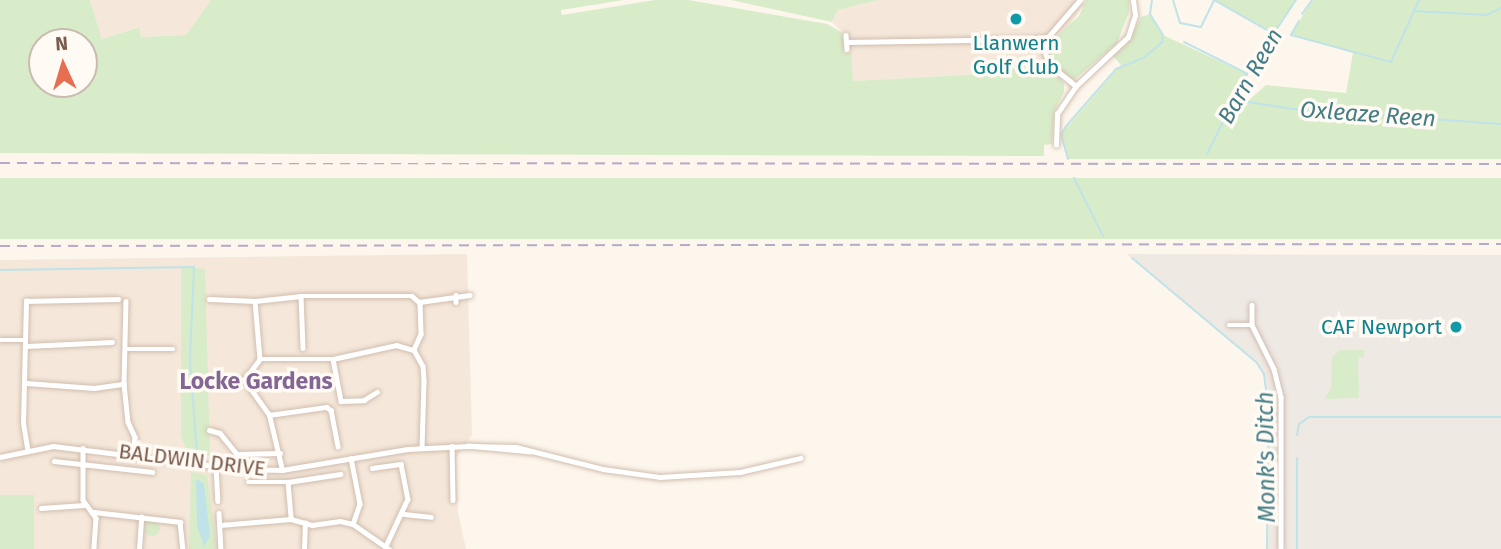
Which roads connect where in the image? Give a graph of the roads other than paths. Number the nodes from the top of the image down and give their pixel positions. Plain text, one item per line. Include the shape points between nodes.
1 (1080, 0) edge
2 (1133, 0) edge
3 (846, 35) dead end
4 (1041, 38) junction
5 (846, 42) junction
6 (847, 49) dead end
7 (1076, 86) junction
8 (1056, 145) dead end
9 (456, 295) junction
10 (470, 295) dead end
11 (300, 296) junction
12 (118, 299) dead end
13 (209, 299) dead end
14 (126, 301) dead end
15 (255, 301) junction
16 (419, 302) junction
17 (456, 302) dead end
18 (1252, 305) dead end
19 (1229, 326) dead end
20 (1252, 326) junction
21 (0, 340) edge
22 (112, 342) dead end
23 (26, 343) junction
24 (303, 348) dead end
25 (125, 349) junction
26 (173, 349) dead end
27 (414, 350) junction
28 (260, 359) junction
29 (333, 359) junction
30 (244, 380) junction
31 (211, 381) dead end
32 (26, 383) junction
33 (124, 384) junction
34 (377, 392) dead end
35 (269, 415) junction
36 (209, 430) dead end
37 (338, 446) dead end
38 (452, 446) junction
39 (422, 447) junction
40 (27, 448) junction
41 (83, 448) junction
42 (133, 453) junction
43 (281, 453) junction
44 (0, 457) edge
45 (351, 458) junction
46 (800, 458) dead end
47 (54, 461) dead end
48 (83, 462) junction
49 (216, 467) junction
50 (372, 468) dead end
51 (282, 470) junction
52 (152, 472) dead end
53 (340, 474) dead end
54 (248, 482) dead end
55 (288, 482) junction
56 (453, 500) dead end
57 (218, 501) dead end
58 (84, 505) junction
59 (41, 508) dead end
60 (94, 512) junction
61 (219, 513) dead end
62 (404, 514) junction
63 (141, 517) junction
64 (431, 517) dead end
65 (291, 519) junction
66 (305, 523) junction
67 (353, 524) junction
68 (220, 525) junction
69 (388, 547) edge
70 (94, 549) edge
71 (139, 549) edge
72 (183, 549) edge
73 (221, 549) edge
74 (304, 549) edge
75 (1281, 549) edge

1 - 4 street via 1057,28
2 - 7 street via 1135,15 1128,37
3 - 5 street
4 - 5 street
4 - 7 street via 1049,64
5 - 6 street
7 - 8 street via 1057,114
9 - 10 street
9 - 16 street
9 - 17 street
11 - 15 street
11 - 16 street via 412,296
11 - 24 street
12 - 23 street via 29,299
13 - 15 street
14 - 25 street
15 - 28 street
16 - 27 street via 421,334
18 - 20 street
19 - 20 street
20 - 75 street via 1274,369 1280,397
21 - 23 street
22 - 23 street
23 - 32 street
25 - 26 street
25 - 33 street
27 - 29 street via 396,345
27 - 39 street via 424,373
28 - 29 street
28 - 30 street
29 - 34 street via 341,401 364,400
30 - 31 street
30 - 35 street
32 - 33 street via 94,388
32 - 40 street via 23,433
33 - 42 street via 128,422 135,437
35 - 37 street via 326,407 331,410
35 - 43 street
36 - 43 street via 220,433 237,454
38 - 39 street, BALDWIN DRIVE
38 - 46 street, BALDWIN DRIVE via 531,452 660,477 740,472
38 - 56 street
39 - 45 street, BALDWIN DRIVE
40 - 41 street, BALDWIN DRIVE
40 - 44 street, BALDWIN DRIVE
41 - 42 street, BALDWIN DRIVE
41 - 48 street
42 - 49 street, BALDWIN DRIVE
43 - 51 street
45 - 51 street, BALDWIN DRIVE
45 - 67 street via 360,504
47 - 48 street
48 - 52 street
48 - 58 street
49 - 51 street, BALDWIN DRIVE
49 - 57 street
50 - 62 street via 402,466 408,499
53 - 55 street
54 - 55 street
55 - 65 street
58 - 59 street
58 - 60 street
60 - 63 street
60 - 70 street
61 - 68 street
62 - 64 street
62 - 69 street
63 - 71 street
63 - 72 street via 180,522
65 - 66 street
65 - 68 street
66 - 67 street
66 - 74 street
67 - 69 street
68 - 73 street

